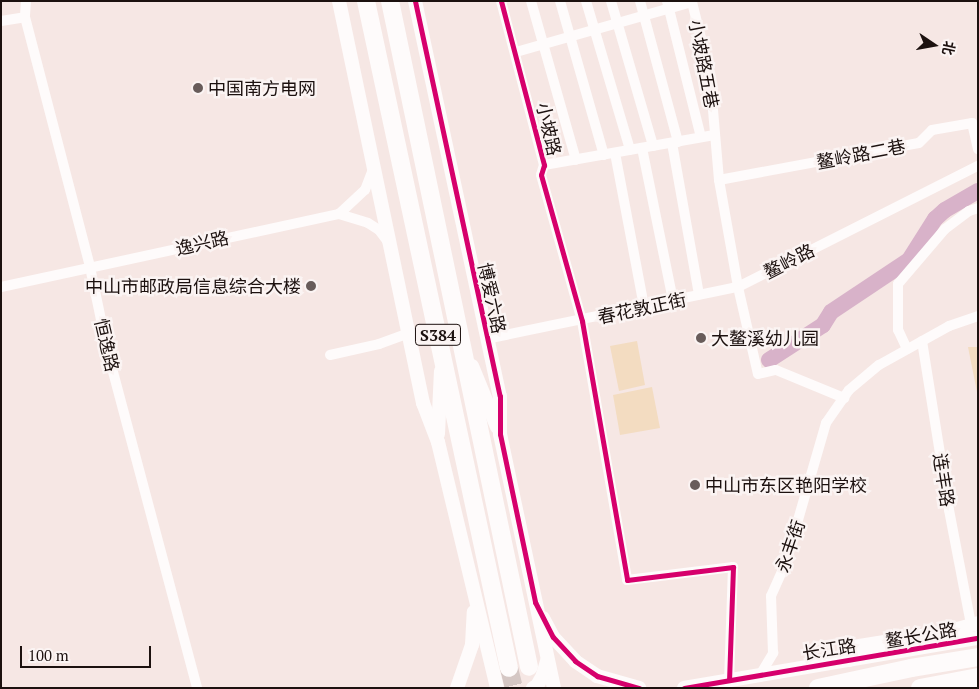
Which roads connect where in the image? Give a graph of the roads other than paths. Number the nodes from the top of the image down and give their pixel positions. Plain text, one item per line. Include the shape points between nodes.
1 (26, 1) edge
2 (340, 1) edge
3 (366, 1) edge
4 (390, 1) edge
5 (415, 1) edge
6 (502, 1) edge
7 (531, 1) edge
8 (560, 1) edge
9 (586, 1) edge
10 (611, 1) edge
11 (640, 1) edge
12 (668, 5) edge
13 (644, 16) junction
14 (25, 17) junction
15 (1, 21) edge
16 (617, 24) junction
17 (595, 30) junction
18 (570, 37) junction
19 (543, 45) junction
20 (516, 52) junction
21 (714, 135) junction
22 (701, 137) junction
23 (675, 142) junction
24 (653, 146) junction
25 (642, 148) junction
26 (978, 149) edge
27 (630, 150) junction
28 (615, 153) junction
29 (604, 155) junction
30 (576, 160) junction
31 (374, 165) junction
32 (544, 165) junction
33 (978, 166) edge
34 (719, 180) junction
35 (978, 208) edge
36 (339, 214) junction
37 (392, 248) junction
38 (90, 268) junction
39 (1, 287) edge
40 (738, 287) junction
41 (699, 296) junction
42 (673, 301) junction
43 (644, 307) junction
44 (978, 316) edge
45 (582, 320) junction
46 (409, 333) junction
47 (461, 339) junction
48 (486, 339) junction
49 (922, 342) junction
50 (907, 349) junction
51 (442, 350) junction
52 (330, 355) dead end
53 (844, 398) junction
54 (500, 434) junction
55 (438, 442) junction
56 (474, 596) junction
57 (535, 602) junction
58 (974, 621) edge
59 (978, 638) edge
60 (978, 657) edge
61 (547, 660) junction
62 (850, 660) junction
63 (529, 667) tunnel mouth
64 (760, 675) junction
65 (500, 677) edge
66 (978, 677) edge
67 (720, 683) edge
68 (924, 687) edge
69 (197, 688) edge
70 (457, 688) edge
71 (506, 688) edge
72 (532, 688) edge
73 (554, 688) edge
74 (639, 688) edge
75 (684, 688) edge
76 (818, 688) edge
77 (978, 688) edge

1 - 14 street, 恒逸路
2 - 31 main road
3 - 51 highway, S384
4 - 47 highway, S384
5 - 48 main road, 博爱六路
6 - 20 street, 小坡路
7 - 19 street
8 - 18 street
9 - 17 street
10 - 16 street
11 - 13 street
12 - 13 street, 小坡路五巷
12 - 21 street, 小坡路五巷 via 692,2 710,75
12 - 22 street
13 - 16 street, 小坡路五巷
13 - 23 street
14 - 15 street
14 - 38 street, 恒逸路
16 - 17 street, 小坡路五巷
16 - 24 street
17 - 18 street, 小坡路五巷
17 - 27 street
18 - 19 street, 小坡路五巷
18 - 29 street
19 - 20 street, 小坡路五巷
19 - 30 street
20 - 32 street, 小坡路
21 - 22 street
21 - 34 street, 鳌岭路
22 - 23 street
23 - 24 street
23 - 41 street
24 - 25 street
25 - 27 street
25 - 42 street
26 - 34 street, 鳌岭路二巷 via 972,123 932,130 919,143
27 - 28 street
28 - 29 street
28 - 43 street
29 - 30 street
30 - 32 street
31 - 36 street via 365,190
31 - 37 main road
32 - 45 street, 小坡路 via 541,175
33 - 40 street, 鳌岭路
34 - 40 street, 鳌岭路
35 - 50 street via 945,229 898,284 898,330
36 - 37 street via 380,230
36 - 38 street, 逸兴路
37 - 46 main road
38 - 39 street, 逸兴路
38 - 69 street, 恒逸路 via 108,353
40 - 41 street, 春花敦正街
40 - 53 street via 758,374 776,370
41 - 42 street, 春花敦正街
42 - 43 street, 春花敦正街
43 - 45 street, 春花敦正街
44 - 49 street, 永丰街 via 949,326
45 - 48 street, 春花敦正街
45 - 67 street, 小坡路 via 627,580 733,567
46 - 52 street via 379,344
46 - 55 main road via 423,403
47 - 54 main road
47 - 63 highway, S384
48 - 54 main road, 博爱六路 via 500,396
49 - 50 street, 永丰街
49 - 58 street, 连丰路 via 949,510
50 - 53 street, 永丰街 via 879,365
51 - 55 main road
51 - 65 highway, S384
53 - 64 street, 永丰街 via 826,422 785,565 771,596 773,653
54 - 57 main road, 博爱六路
55 - 56 main road
56 - 65 main road
56 - 70 main road via 472,645
57 - 61 main road, 博爱六路
57 - 74 main road via 553,637 575,661 597,676
58 - 62 main road, 鳌长公路 via 947,632 847,648
59 - 62 main road, 长江路
60 - 76 highway, 长江路
61 - 72 main road via 543,675 537,686
61 - 73 main road, 博爱六路
62 - 64 main road, 长江路
64 - 67 main road, 长江路
65 - 71 main road
66 - 68 highway
67 - 75 main road, 长江路
68 - 77 main road

